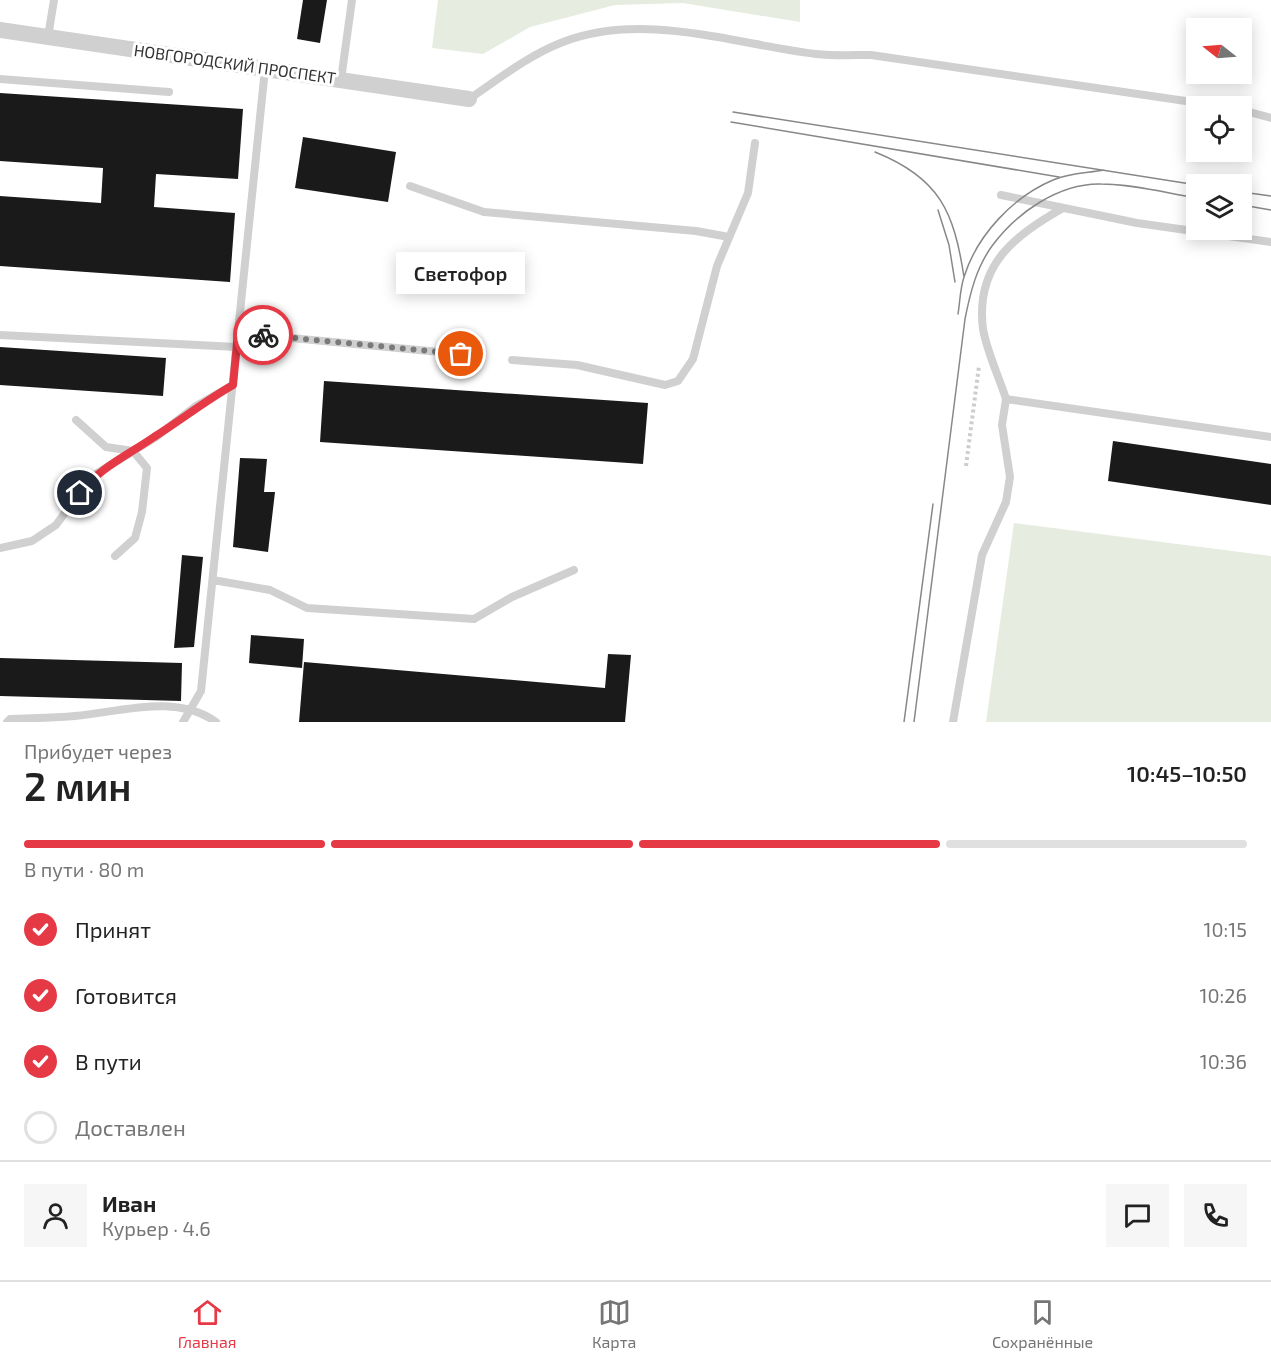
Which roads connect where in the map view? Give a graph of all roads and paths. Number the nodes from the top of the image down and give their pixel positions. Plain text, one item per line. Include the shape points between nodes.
1 (54, 0) edge
2 (352, 0) edge
3 (0, 30) edge
4 (48, 38) junction
5 (265, 69) junction
6 (0, 80) edge
7 (341, 80) junction
8 (169, 92) dead end
9 (469, 99) joint
10 (1186, 101) edge
11 (1252, 113) edge
12 (1271, 118) edge
13 (755, 143) dead end
14 (410, 186) dead end
15 (1001, 195) dead end
16 (1063, 208) junction
17 (729, 237) junction
18 (1271, 242) edge
19 (238, 333) junction
20 (0, 335) edge
21 (237, 347) junction
22 (461, 354) dead end
23 (512, 360) dead end
24 (979, 364) dead end
25 (233, 385) junction
26 (1006, 399) junction
27 (76, 420) dead end
28 (1271, 437) edge
29 (133, 451) junction
30 (966, 466) dead end
31 (0, 548) edge
32 (115, 556) dead end
33 (574, 570) dead end
34 (213, 580) junction
35 (191, 708) junction
36 (7, 722) edge
37 (183, 722) edge
38 (216, 722) edge
39 (953, 722) edge

1 - 4 lane
2 - 7 lane
3 - 4 street, НОВГОРОДСКИЙ ПРОСПЕКТ
4 - 5 street, НОВГОРОДСКИЙ ПРОСПЕКТ
5 - 7 street, НОВГОРОДСКИЙ ПРОСПЕКТ
5 - 19 lane
6 - 8 lane
7 - 9 street, НОВГОРОДСКИЙ ПРОСПЕКТ
9 - 10 lane via 533,56 564,42 634,28 818,54 871,55
11 - 12 lane
13 - 17 lane via 748,193
14 - 17 lane via 484,212
15 - 16 lane
16 - 18 lane
16 - 26 lane via 1015,239 995,262 983,288 984,329
17 - 23 lane via 717,266 693,359 678,381 665,385 577,365
19 - 21 lane
19 - 22 lane
20 - 21 lane
21 - 25 lane
24 - 30 path
25 - 29 lane
25 - 34 lane
26 - 28 lane
26 - 39 lane via 1002,425 1010,477 1006,502 982,555
27 - 29 lane via 106,447
29 - 31 lane via 91,477 56,525 32,541
29 - 32 lane via 147,468 142,512 135,538
33 - 34 lane via 512,597 474,619 307,608 270,590
34 - 35 lane via 201,691
35 - 36 lane via 124,707 77,716 10,718
35 - 37 lane
35 - 38 lane

